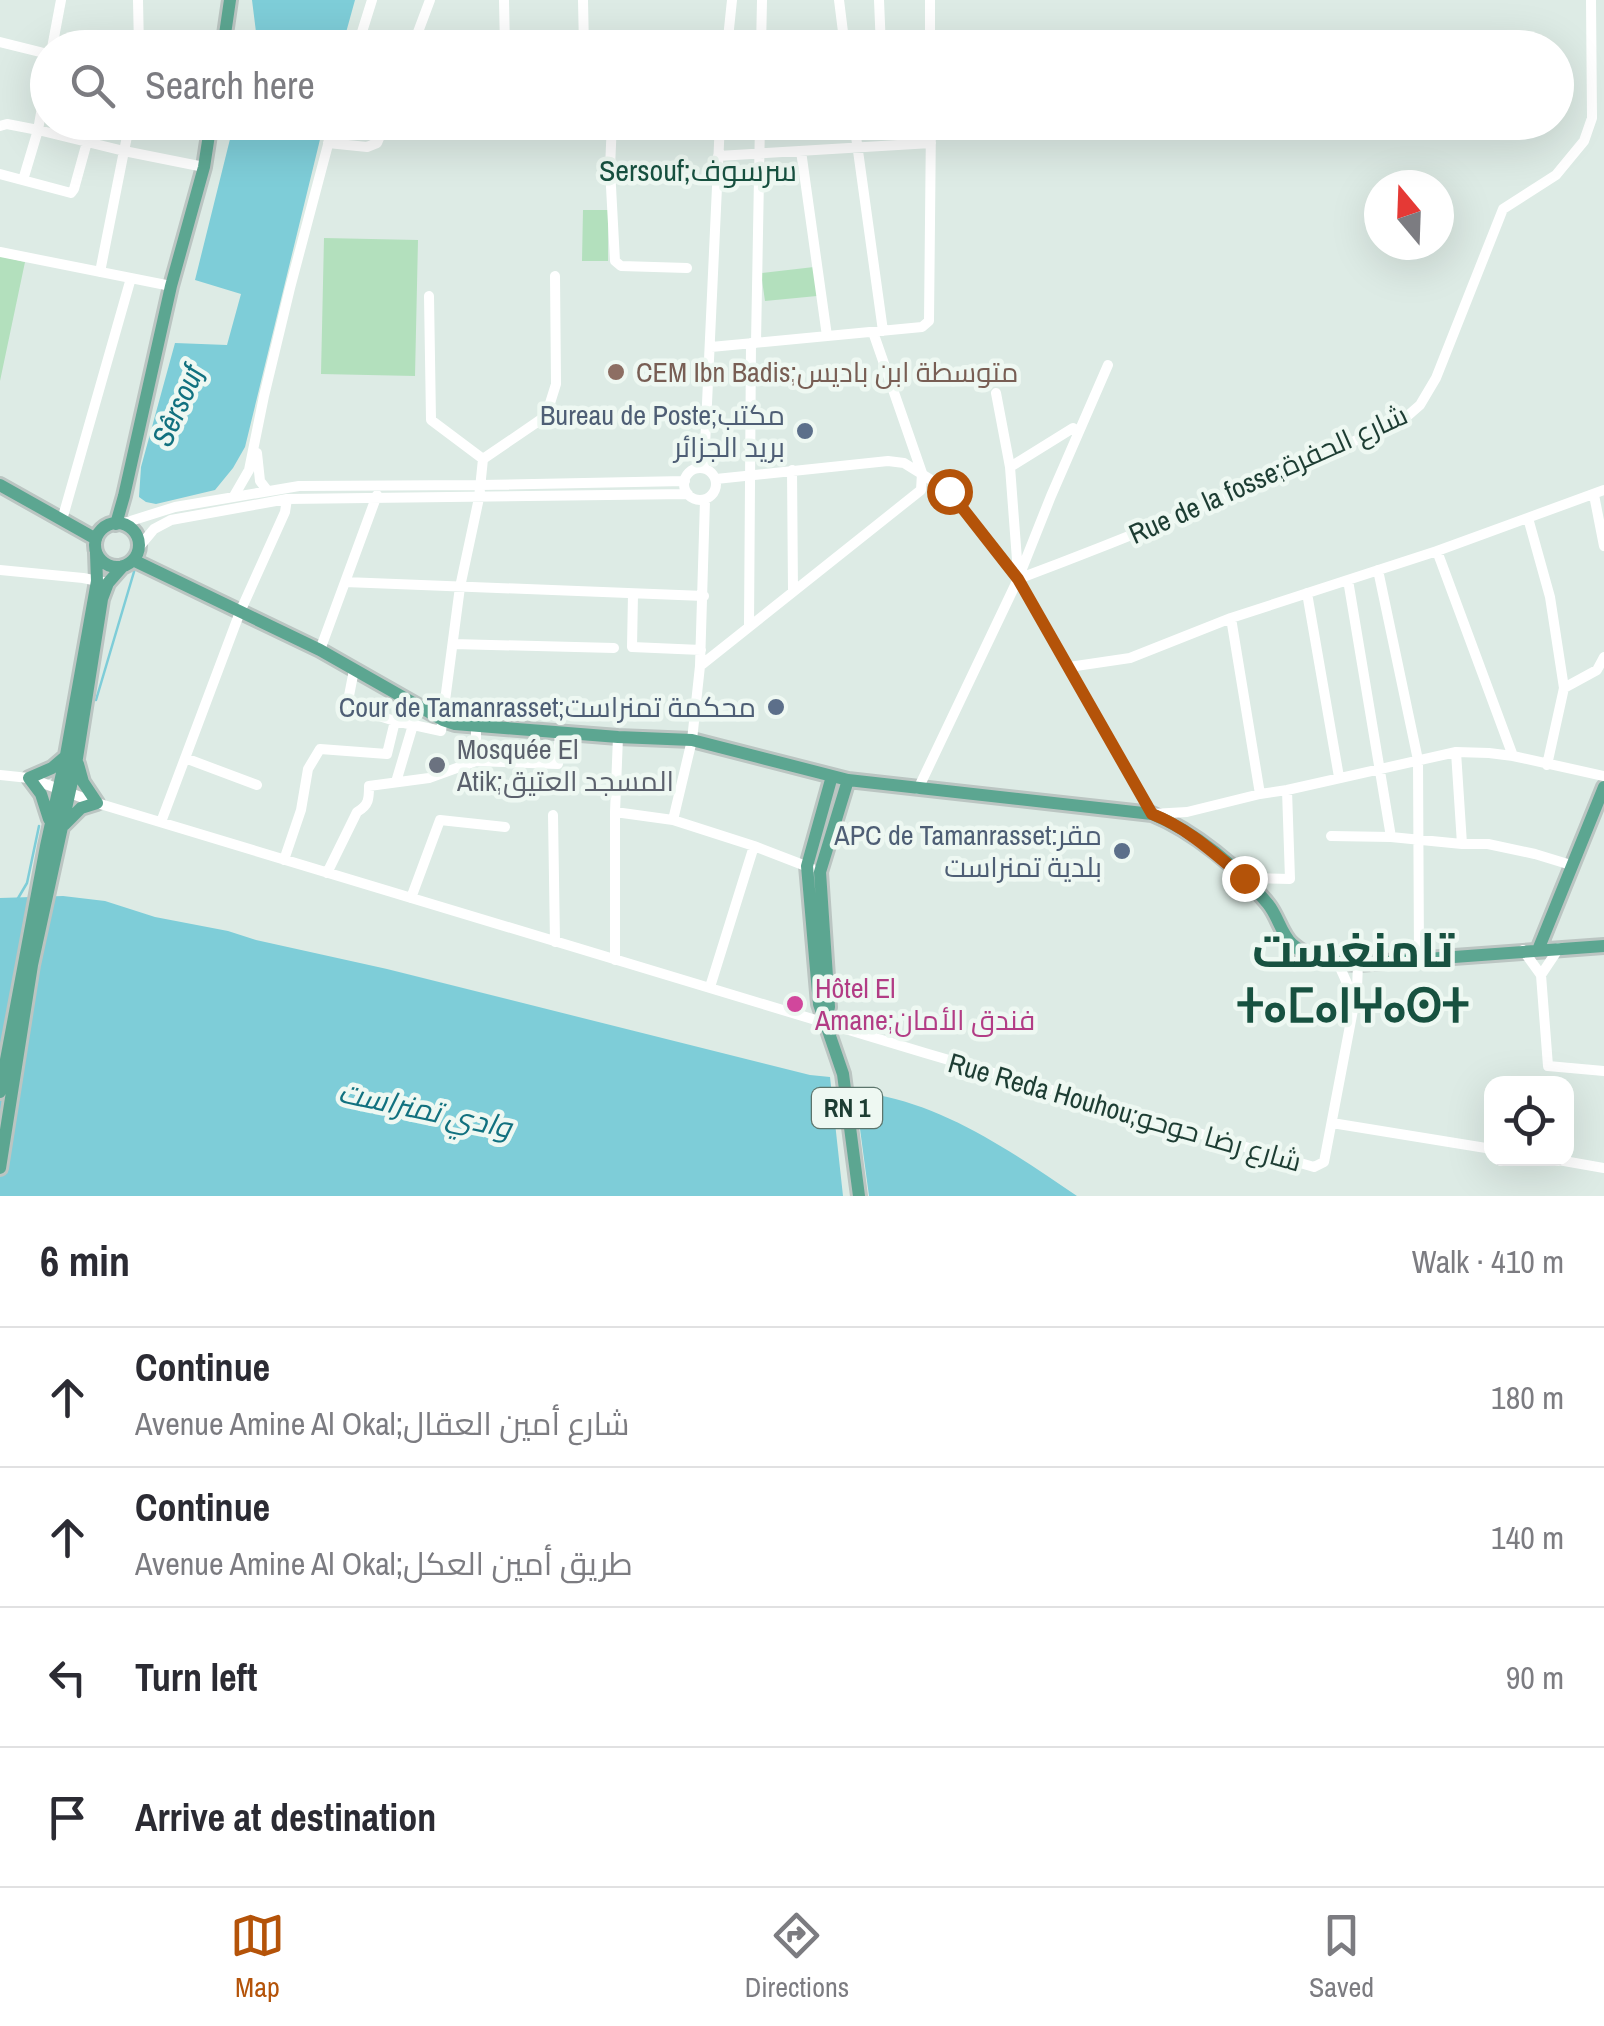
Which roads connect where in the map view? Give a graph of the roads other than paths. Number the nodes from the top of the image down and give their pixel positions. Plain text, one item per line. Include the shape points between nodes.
1 (61, 0) edge
2 (138, 0) edge
3 (230, 0) edge
4 (372, 0) edge
5 (430, 0) edge
6 (504, 0) edge
7 (583, 0) edge
8 (732, 0) edge
9 (762, 0) edge
10 (839, 0) edge
11 (879, 0) edge
12 (930, 0) edge
13 (1590, 0) edge
14 (55, 30) edge
15 (139, 30) edge
16 (226, 30) edge
17 (363, 30) edge
18 (419, 30) edge
19 (505, 30) edge
20 (584, 30) edge
21 (729, 30) edge
22 (761, 30) edge
23 (843, 30) edge
24 (880, 30) edge
25 (930, 30) edge
26 (0, 42) edge
27 (30, 50) edge
28 (0, 126) edge
29 (30, 128) edge
30 (35, 140) edge
31 (79, 140) edge
32 (126, 140) edge
33 (208, 140) edge
34 (379, 140) edge
35 (611, 140) edge
36 (719, 140) edge
37 (760, 140) edge
38 (856, 140) edge
39 (87, 142) junction
40 (328, 142) joint
41 (931, 143) joint
42 (857, 147) junction
43 (124, 150) junction
44 (801, 151) junction
45 (760, 153) junction
46 (718, 156) junction
47 (204, 167) junction
48 (0, 174) edge
49 (24, 180) junction
50 (0, 252) edge
51 (687, 268) dead end
52 (100, 272) junction
53 (556, 276) dead end
54 (131, 278) junction
55 (171, 286) junction
56 (429, 296) dead end
57 (878, 331) junction
58 (826, 336) junction
59 (754, 343) junction
60 (710, 346) junction
61 (1108, 364) dead end
62 (996, 392) dead end
63 (1078, 432) junction
64 (256, 437) junction
65 (482, 458) junction
66 (1010, 467) junction
67 (704, 468) junction
68 (792, 470) junction
69 (922, 474) junction
70 (749, 475) junction
71 (716, 479) junction
72 (685, 481) junction
73 (380, 484) junction
74 (0, 485) edge
75 (267, 490) junction
76 (480, 492) junction
77 (1599, 493) edge
78 (688, 494) junction
79 (234, 496) junction
80 (287, 499) junction
81 (375, 499) junction
82 (705, 500) junction
83 (1528, 518) junction
84 (62, 520) junction
85 (118, 524) junction
86 (96, 546) junction
87 (1604, 546) edge
88 (1437, 551) junction
89 (132, 558) junction
90 (0, 570) edge
91 (1378, 570) junction
92 (1018, 579) junction
93 (1348, 580) junction
94 (103, 582) junction
95 (344, 582) junction
96 (460, 587) junction
97 (793, 591) junction
98 (1307, 593) junction
99 (633, 594) junction
100 (704, 596) junction
101 (240, 612) junction
102 (1231, 618) junction
103 (749, 626) junction
104 (454, 644) junction
105 (614, 648) dead end
106 (320, 650) junction
107 (701, 650) junction
108 (1604, 657) edge
109 (700, 666) junction
110 (1069, 667) junction
111 (354, 670) junction
112 (1564, 688) junction
113 (443, 720) junction
114 (395, 721) junction
115 (413, 726) junction
116 (476, 726) junction
117 (560, 732) junction
118 (618, 737) junction
119 (692, 740) junction
120 (1456, 752) junction
121 (1514, 756) junction
122 (71, 757) junction
123 (185, 758) junction
124 (1418, 760) junction
125 (476, 761) junction
126 (1547, 764) junction
127 (1379, 769) junction
128 (0, 775) edge
129 (832, 776) junction
130 (1604, 776) edge
131 (1340, 777) junction
132 (30, 778) junction
133 (848, 780) junction
134 (396, 782) junction
135 (257, 785) dead end
136 (1604, 787) edge
137 (918, 789) junction
138 (1287, 790) junction
139 (64, 791) junction
140 (1260, 794) junction
141 (96, 803) junction
142 (615, 812) junction
143 (1187, 812) junction
144 (1152, 814) junction
145 (553, 815) dead end
146 (673, 820) junction
147 (161, 822) junction
148 (505, 827) dead end
149 (55, 829) junction
150 (1191, 834) junction
151 (1330, 836) dead end
152 (1391, 838) junction
153 (1419, 841) junction
154 (1462, 844) junction
155 (754, 846) junction
156 (284, 860) junction
157 (1571, 865) junction
158 (814, 869) junction
159 (326, 873) junction
160 (1244, 878) junction
161 (411, 898) junction
162 (555, 942) junction
163 (1604, 946) edge
164 (1560, 948) junction
165 (1522, 950) junction
166 (1538, 950) junction
167 (1419, 959) junction
168 (615, 960) junction
169 (1338, 963) junction
170 (1358, 964) junction
171 (1541, 975) junction
172 (710, 987) junction
173 (1355, 1001) junction
174 (825, 1022) junction
175 (1604, 1071) edge
176 (0, 1092) edge
177 (1332, 1123) junction
178 (1484, 1148) edge
179 (1574, 1163) edge
180 (0, 1168) edge
181 (1604, 1168) edge
182 (859, 1196) edge

1 - 14 street
2 - 15 street
3 - 16 main road
4 - 17 street
5 - 18 street
6 - 19 street
7 - 20 street
8 - 21 street
9 - 22 street
10 - 23 street
11 - 24 street
12 - 25 street
13 - 92 street, Rue de la fosse;شارع الحفرة via 1590,128 1556,175 1503,208 1436,378 1412,413 1271,478
26 - 27 street
28 - 29 street
30 - 49 street
31 - 39 street
32 - 43 street
33 - 47 main road
34 - 40 street via 367,147
35 - 51 street via 615,261
36 - 46 street
37 - 45 street
38 - 42 street
39 - 43 street
39 - 49 street via 71,193
40 - 64 street
41 - 42 street
41 - 57 street via 929,321
42 - 44 street
42 - 57 street
43 - 47 street
43 - 52 street
44 - 45 street
44 - 58 street
45 - 46 street
45 - 59 street
46 - 60 street
47 - 55 main road
48 - 49 street
50 - 52 street
52 - 54 street
53 - 65 street via 556,384 546,416
54 - 55 street
54 - 84 street
55 - 85 main road
56 - 65 street via 430,420
57 - 58 street
57 - 69 street
58 - 59 street
59 - 60 street
59 - 70 street
60 - 67 street
61 - 63 street
62 - 66 street
63 - 66 street via 1073,428
63 - 92 street
64 - 75 street via 260,481
64 - 79 street
65 - 76 street
66 - 92 street
67 - 71 street
67 - 72 street
68 - 69 street via 888,461
68 - 70 street
68 - 97 street
69 - 92 street via 949,491
69 - 97 street via 921,490
70 - 71 street
70 - 103 street
71 - 82 street
72 - 76 street
72 - 78 street
73 - 75 street
73 - 76 street
73 - 81 street
74 - 84 main road
75 - 79 street
76 - 78 street
76 - 81 street
76 - 96 street
77 - 83 street
77 - 87 street
78 - 82 street
79 - 85 street
80 - 81 street
80 - 89 street via 171,520 154,529
80 - 101 street
81 - 95 street
82 - 100 street
83 - 88 street
83 - 112 street via 1550,597
84 - 86 main road
85 - 86 main road via 103,528
85 - 89 main road via 136,534
86 - 89 main road via 110,566
86 - 94 main road
88 - 91 street
88 - 121 street
89 - 94 main road
89 - 101 main road
90 - 94 street
91 - 93 street
91 - 124 street
92 - 110 street
92 - 137 street
93 - 98 street
93 - 127 street
94 - 122 main road
95 - 96 street
95 - 106 street
96 - 99 street
96 - 104 street
97 - 103 street
98 - 102 street
98 - 131 street
99 - 100 street
99 - 107 street via 632,648
100 - 107 street
101 - 106 main road
101 - 123 street
102 - 110 street via 1130,658
102 - 140 street
103 - 109 street
104 - 105 street
104 - 113 street
106 - 111 main road
107 - 109 street
108 - 112 street via 1596,670
109 - 119 street
110 - 144 street
111 - 113 main road
111 - 114 street via 347,706
112 - 126 street
113 - 115 street via 441,731
113 - 116 main road
114 - 115 street
114 - 156 street via 387,754 320,750 308,769
115 - 134 street
116 - 117 main road
116 - 125 street
117 - 118 main road
117 - 125 street via 558,764
118 - 119 main road
118 - 142 street
119 - 129 main road
119 - 146 street
120 - 121 street
120 - 124 street
120 - 154 street
121 - 126 street
122 - 132 main road
122 - 139 main road
122 - 141 main road
123 - 135 street
123 - 147 street
124 - 127 street
124 - 153 street
125 - 134 street
126 - 130 street
127 - 131 street
127 - 152 street
128 - 132 street
129 - 133 main road
129 - 158 main road, RN 1
131 - 138 street
132 - 139 street
132 - 149 main road
133 - 137 main road
133 - 158 main road, RN 1
134 - 159 street via 369,786 369,800
136 - 157 main road
137 - 144 main road
138 - 140 street
138 - 160 street via 1290,879
139 - 141 street
139 - 149 main road
140 - 143 street
141 - 147 street
141 - 149 main road
142 - 146 street
142 - 168 street
143 - 144 street
143 - 150 street
144 - 150 main road
145 - 162 street
146 - 155 street
147 - 156 street
148 - 161 street via 440,820
149 - 176 main road
149 - 180 main road
150 - 160 main road
151 - 152 street
152 - 153 street
153 - 154 street
153 - 167 street
154 - 157 street
155 - 158 street
155 - 172 street
156 - 159 street
157 - 166 main road
158 - 174 main road, RN 1 via 829,1007
159 - 161 street
160 - 169 main road via 1290,942
161 - 162 street
162 - 168 street
163 - 164 main road
164 - 166 main road
164 - 171 street
165 - 166 main road
165 - 167 main road
165 - 171 street
167 - 170 main road
168 - 172 street
169 - 170 main road
169 - 173 street
170 - 173 street, Rue Reda Houhou;شارع رضا حوحو
171 - 175 street via 1548,1066
172 - 174 street
173 - 177 street, Rue Reda Houhou;شارع رضا حوحو
174 - 177 street, Rue Reda Houhou;شارع رضا حوحو via 1314,1167 1324,1162
174 - 182 main road, RN 1 via 843,1074
177 - 178 street
179 - 181 street

